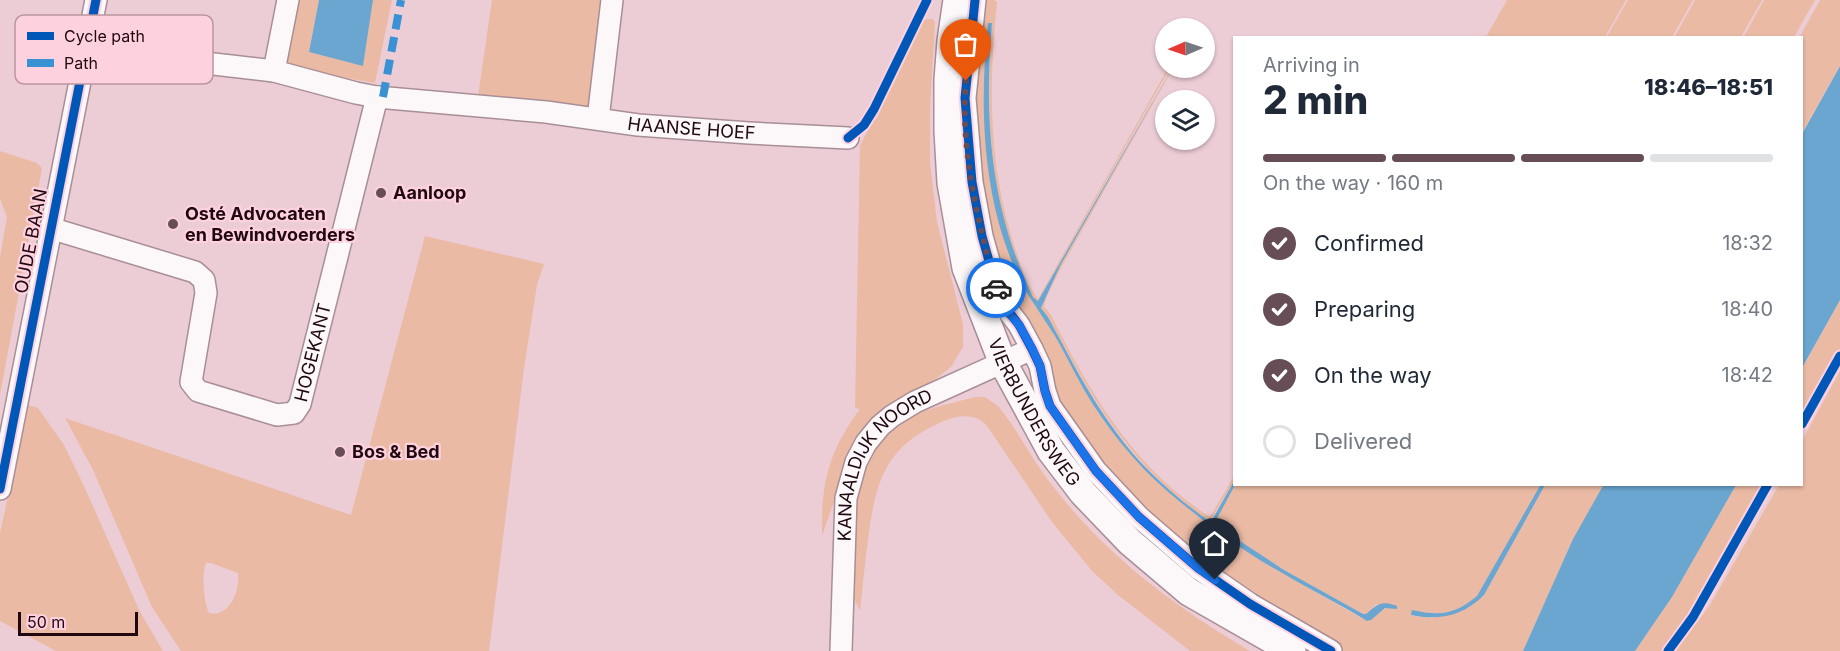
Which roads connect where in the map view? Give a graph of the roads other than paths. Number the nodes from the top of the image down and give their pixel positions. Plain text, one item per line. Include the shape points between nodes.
1 (96, 0) edge
2 (288, 0) edge
3 (612, 0) edge
4 (957, 0) edge
5 (975, 0) edge
6 (93, 15) edge
7 (213, 64) edge
8 (274, 71) junction
9 (79, 84) edge
10 (377, 97) junction
11 (598, 119) junction
12 (848, 138) dead end
13 (50, 228) junction
14 (1032, 348) junction
15 (1002, 361) junction
16 (0, 489) edge
17 (841, 651) edge
18 (1292, 651) edge
19 (1331, 651) edge

1 - 6 street, OUDE BAAN
2 - 8 street
3 - 11 street
4 - 15 main road, VIERBUNDERSWEG via 948,80 951,183 966,268
5 - 14 street, VIERBUNDERSWEG via 964,98 972,182 997,292
7 - 8 street, HAANSE HOEF
8 - 10 street, HAANSE HOEF
9 - 13 street, OUDE BAAN
10 - 11 street, HAANSE HOEF
10 - 13 street, HOGEKANT via 300,404 294,413 277,415 198,391 191,382 206,293 204,280 195,272
11 - 12 street, HAANSE HOEF
13 - 16 street, OUDE BAAN
14 - 15 street, KANAALDIJK NOORD
14 - 19 street, VIERBUNDERSWEG via 1050,406 1096,471 1139,517 1198,568 1250,604
15 - 17 street, KANAALDIJK NOORD via 915,402 892,416 866,442 846,498
15 - 18 main road, VIERBUNDERSWEG via 1051,451 1083,494 1122,534 1189,592

